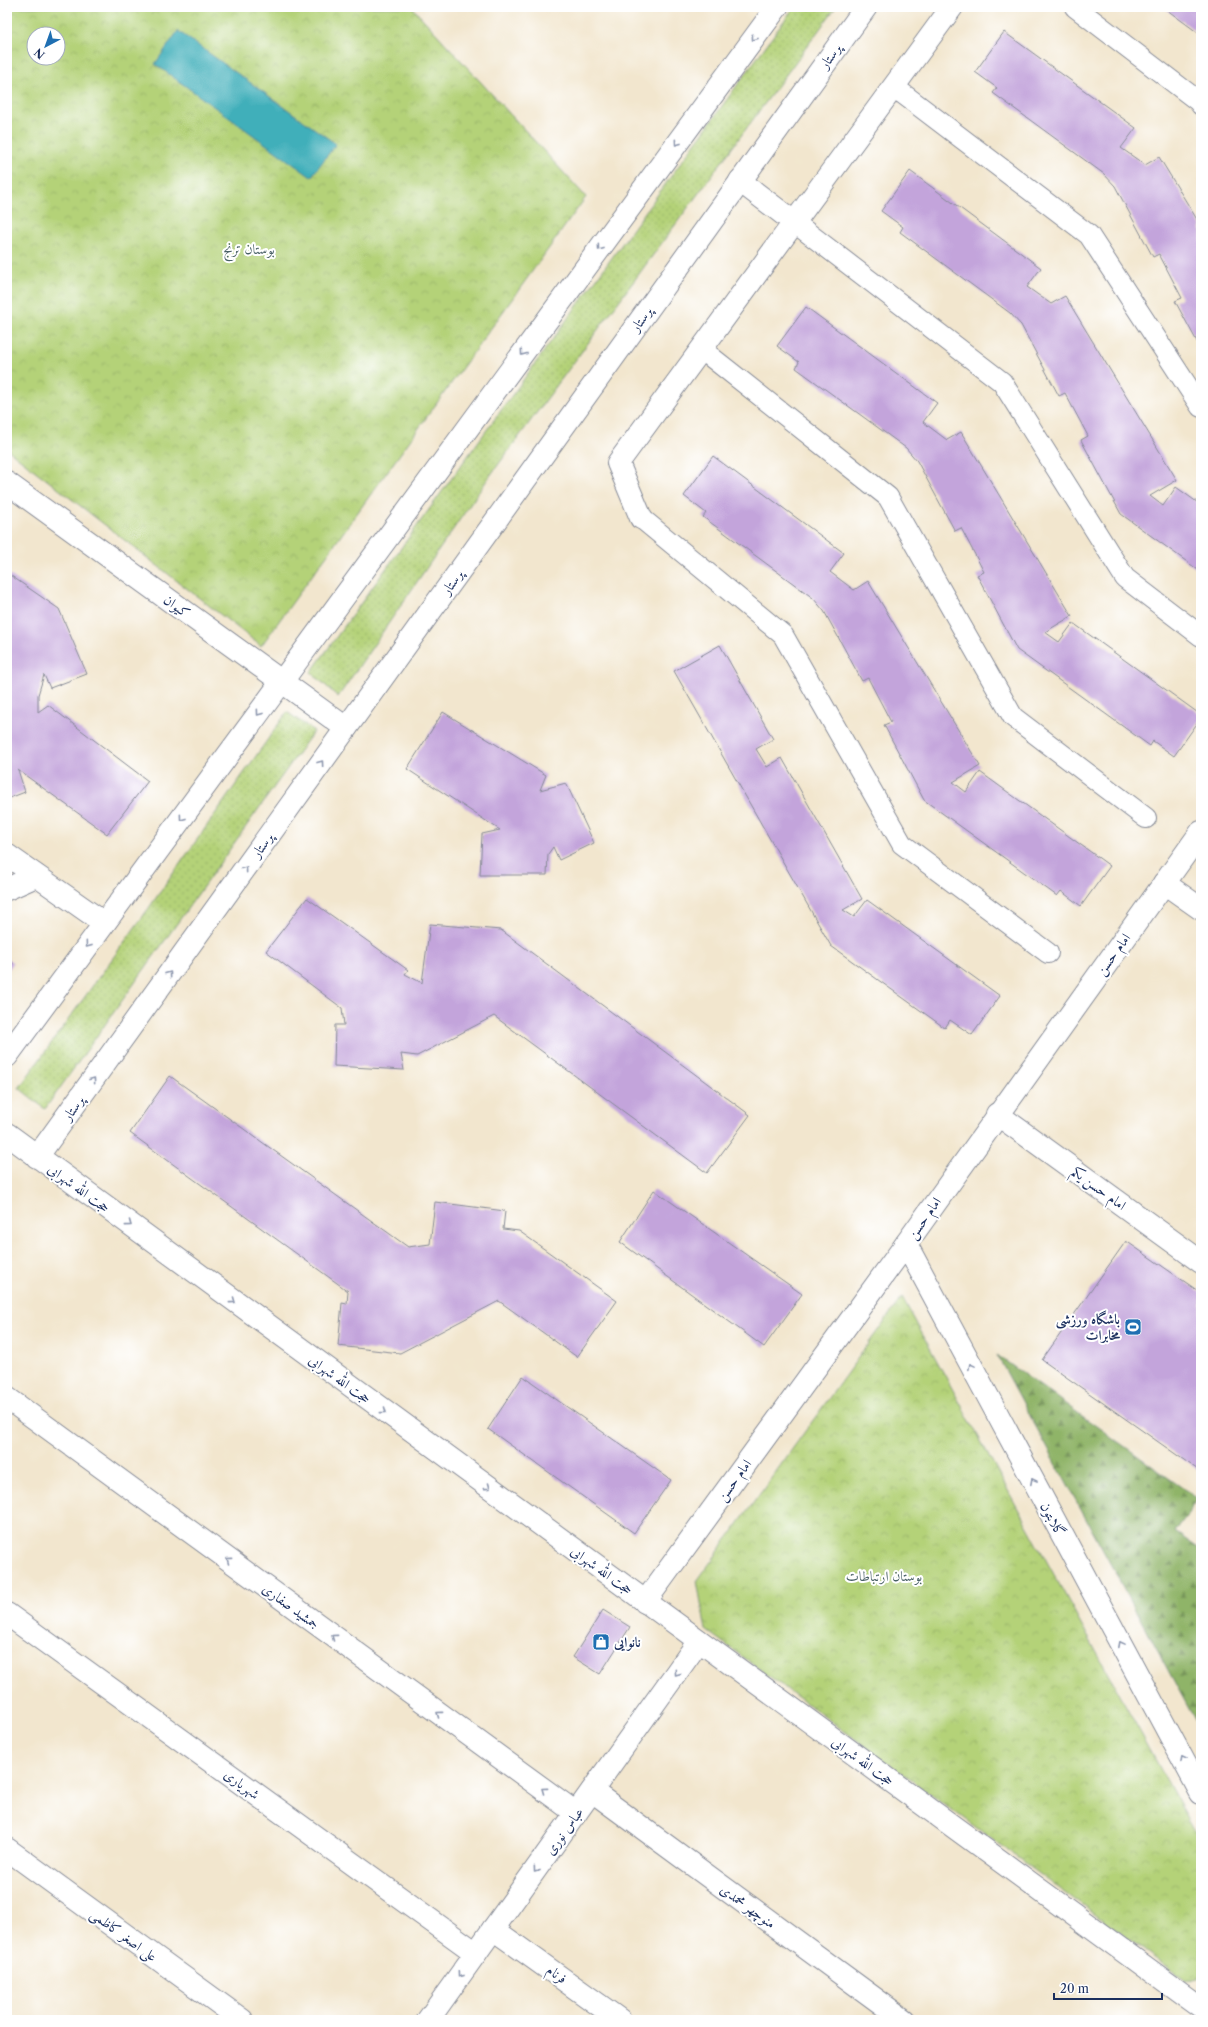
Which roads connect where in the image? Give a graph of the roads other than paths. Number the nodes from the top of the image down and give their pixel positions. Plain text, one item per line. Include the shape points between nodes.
1 (778, 7) edge
2 (866, 7) edge
3 (952, 7) edge
4 (1075, 7) edge
5 (894, 87) junction
6 (1201, 105) edge
7 (740, 181) junction
8 (795, 223) junction
9 (701, 349) junction
10 (1201, 407) edge
11 (7, 483) edge
12 (641, 518) joint
13 (1201, 636) edge
14 (282, 681) junction
15 (346, 728) junction
16 (1146, 818) dead end
17 (1201, 832) edge
18 (7, 856) edge
19 (36, 876) junction
20 (1164, 883) junction
21 (7, 890) edge
22 (1201, 909) edge
23 (104, 923) junction
24 (1048, 953) dead end
25 (7, 1056) edge
26 (997, 1114) junction
27 (7, 1134) edge
28 (37, 1157) junction
29 (906, 1244) junction
30 (1201, 1262) edge
31 (7, 1398) edge
32 (645, 1602) junction
33 (7, 1614) edge
34 (699, 1641) junction
35 (592, 1791) junction
36 (1201, 1793) edge
37 (576, 1813) junction
38 (7, 1849) edge
39 (493, 1929) junction
40 (476, 1952) junction
41 (1191, 1994) edge
42 (1201, 2008) edge
43 (242, 2020) edge
44 (428, 2020) edge
45 (620, 2020) edge
46 (904, 2020) edge

1 -> 14 street
2 - 7 street, پرستار
3 - 5 street
4 - 6 lane
5 - 8 street
5 - 10 lane via 1089,235
7 - 8 street
7 - 15 street, پرستار
8 - 9 street
8 - 13 lane via 1002,382 1125,578
9 - 12 street via 618,464
9 - 16 lane via 888,497 1013,717
11 - 14 street, کیوان
12 - 24 lane via 782,635 902,844
14 - 15 street, کیوان
14 -> 23 street
28 -> 15 street, پرستار
17 - 20 street, امام حسن
18 - 19 street
19 - 21 street
19 - 23 street
20 - 22 street
20 - 26 street, امام حسن
23 -> 25 street
26 - 29 street, امام حسن
26 - 30 street, امام حسن یکم
27 - 28 street, حجت الله شهرابی
28 -> 32 street, حجت الله شهرابی
29 - 32 street, امام حسن
36 -> 29 street, گلابتون
37 -> 31 street, جمشید صفاری
32 - 34 street, حجت الله شهرابی
33 - 40 street, شهریاری
34 -> 35 street, عباس نوری
34 - 41 street, حجت الله شهرابی
35 - 37 street, عباس نوری
35 - 46 street, منوچهر محمدی
37 -> 39 street, عباس نوری
38 - 43 street, علی اصغر کاظمی
39 - 40 street, عباس نوری
39 - 45 street, فرنام
40 -> 44 street, عباس نوری
41 - 42 street, حجت الله شهرابی

